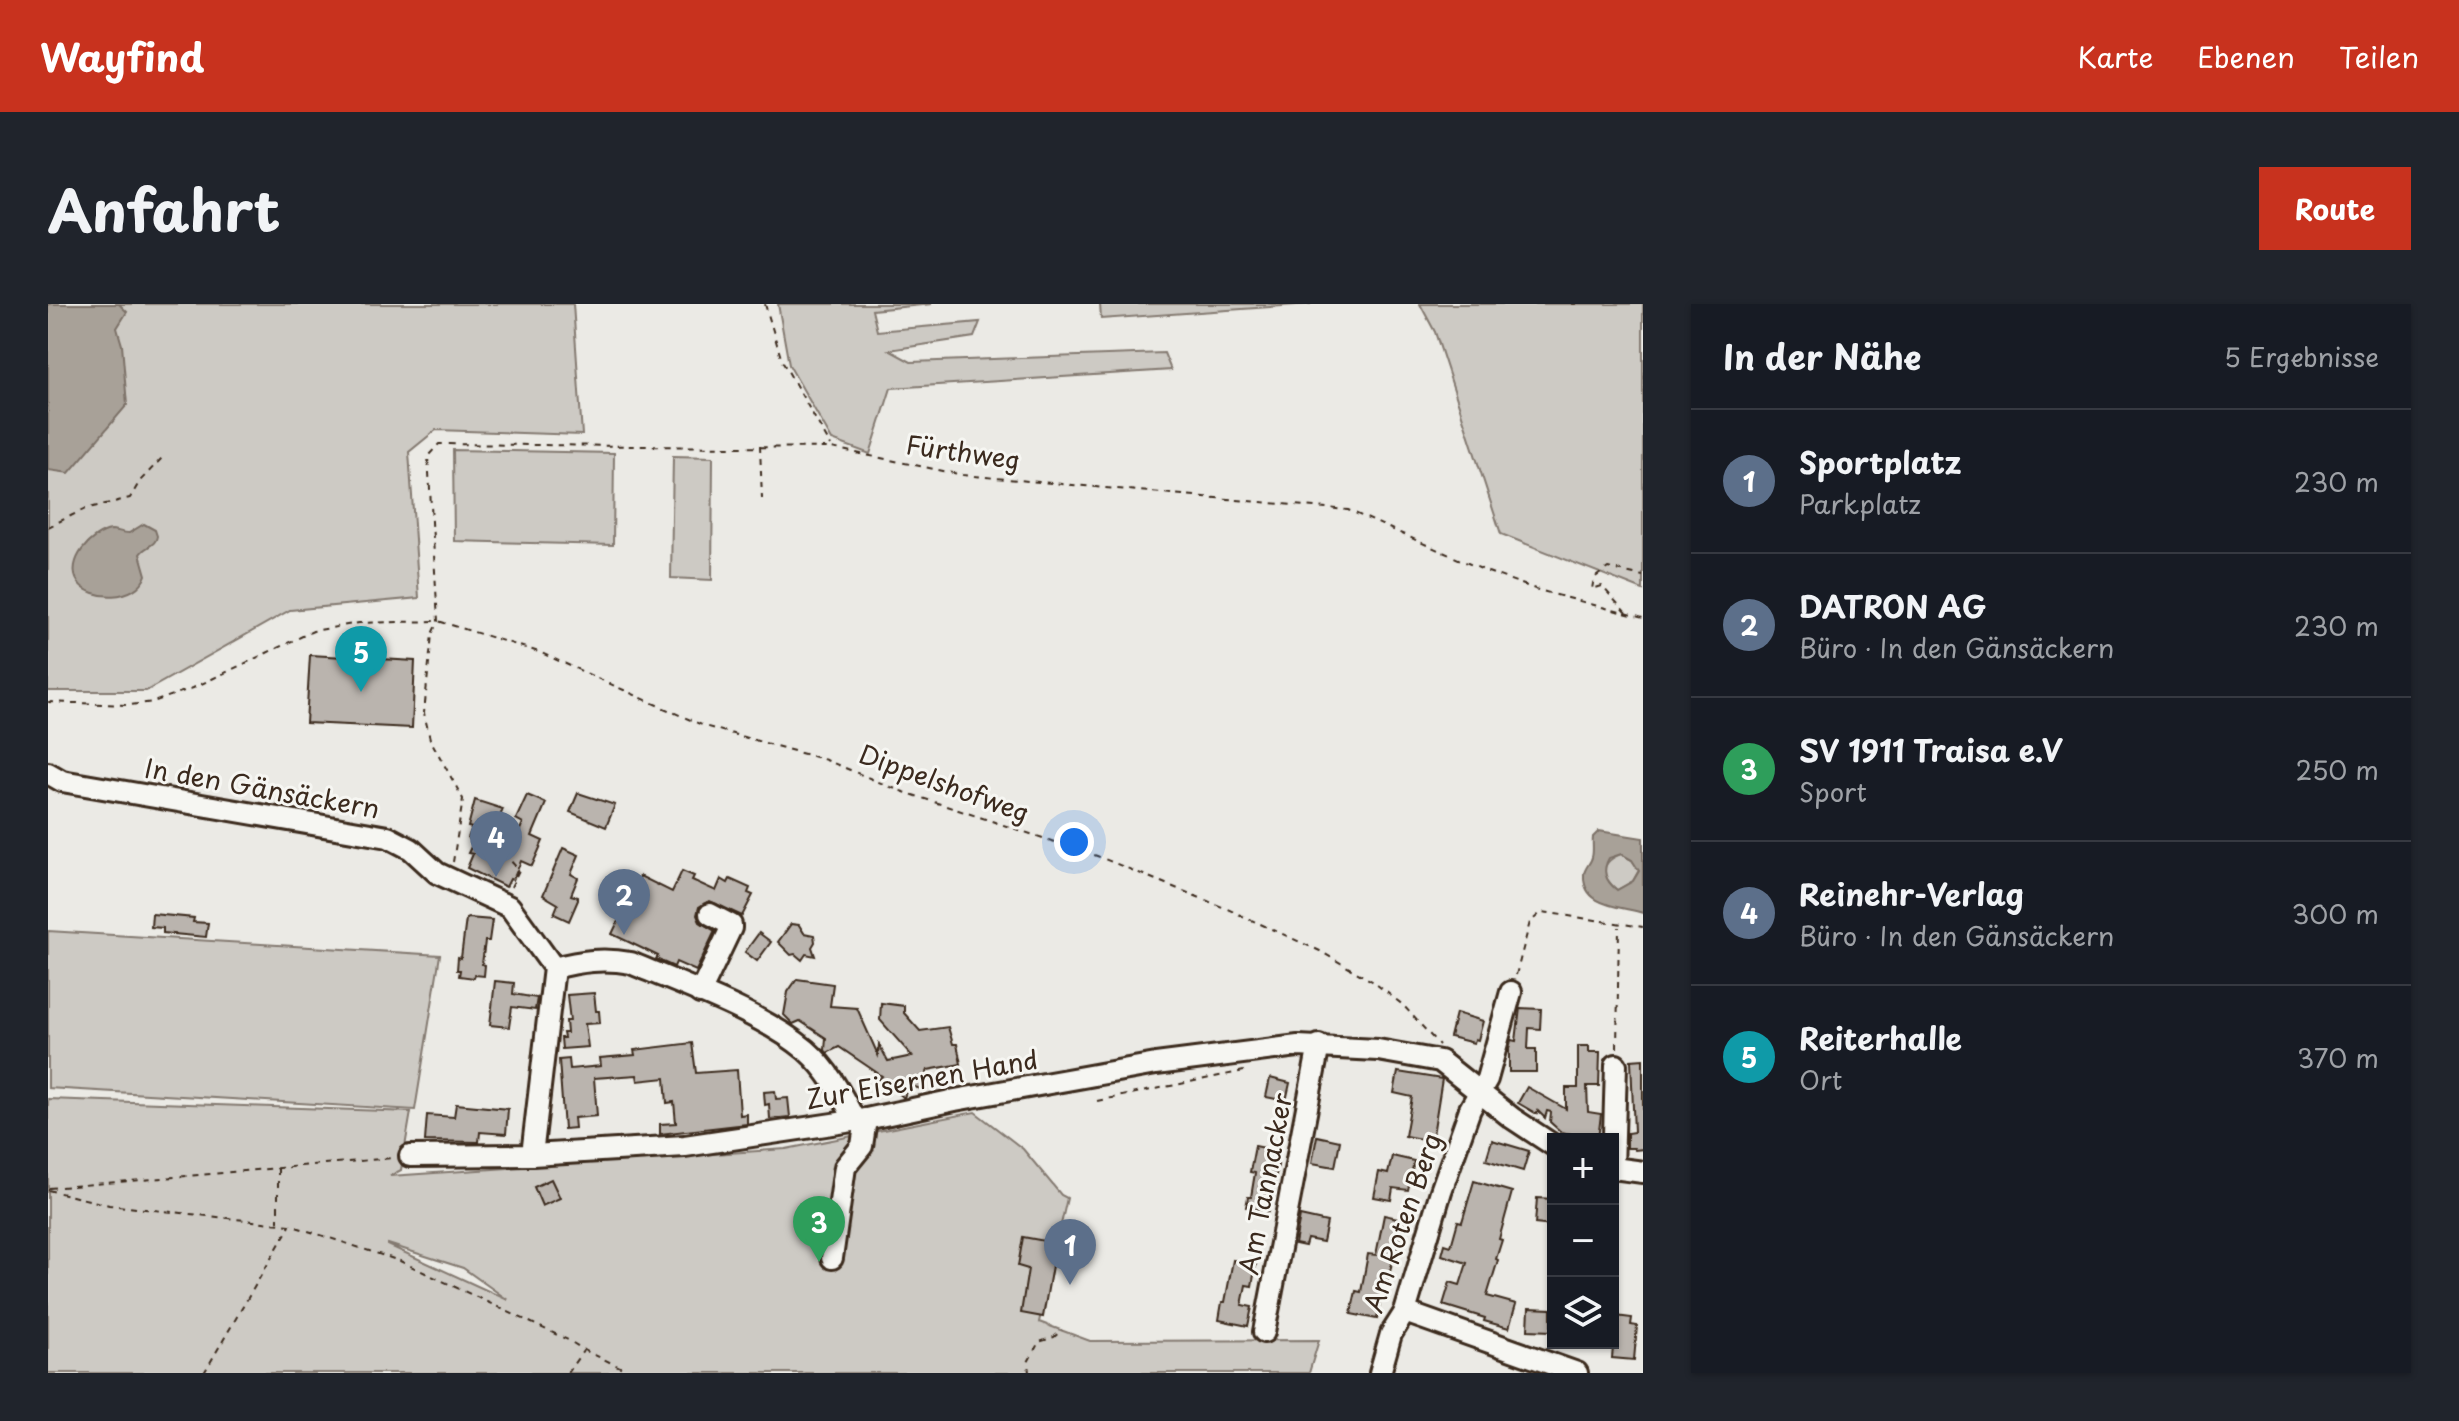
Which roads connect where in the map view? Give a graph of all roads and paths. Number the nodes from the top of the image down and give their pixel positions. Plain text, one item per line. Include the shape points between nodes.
1 (765, 304) edge
2 (760, 445) junction
3 (832, 448) junction
4 (162, 458) dead end
5 (762, 499) dead end
6 (48, 527) edge
7 (1643, 576) edge
8 (1626, 613) junction
9 (1643, 618) edge
10 (438, 621) junction
11 (48, 702) edge
12 (48, 773) edge
13 (521, 828) dead end
14 (451, 879) junction
15 (504, 903) junction
16 (710, 914) dead end
17 (1619, 924) junction
18 (1643, 927) edge
19 (532, 935) junction
20 (584, 960) junction
21 (554, 968) junction
22 (1511, 992) joint
23 (700, 993) junction
24 (1319, 1045) junction
25 (1440, 1061) junction
26 (1616, 1065) joint
27 (1246, 1070) dead end
28 (1480, 1093) junction
29 (1097, 1101) dead end
30 (860, 1120) junction
31 (1614, 1133) edge
32 (1547, 1141) edge
33 (532, 1155) junction
34 (410, 1156) joint
35 (278, 1168) junction
36 (1619, 1169) edge
37 (1643, 1172) edge
38 (48, 1189) edge
39 (278, 1223) junction
40 (290, 1225) junction
41 (832, 1258) dead end
42 (1405, 1312) junction
43 (1062, 1330) dead end
44 (1264, 1332) dead end
45 (584, 1350) junction
46 (204, 1373) edge
47 (567, 1373) edge
48 (633, 1373) edge
49 (1029, 1373) edge
50 (1380, 1373) edge
51 (1577, 1373) edge

1 - 3 path via 782,361
2 - 3 path, Fürthweg
2 - 5 path
2 - 10 path, Fürthweg via 439,444 428,456
3 - 8 path, Fürthweg via 963,475 1348,510 1488,572
4 - 6 path via 130,498 85,509
7 - 8 path via 1608,568 1594,578 1592,589 1602,586
8 - 9 path, Fürthweg
10 - 11 path, Dippelshofweg via 359,623 313,631 153,702
10 - 14 path via 424,713 430,739 463,799
10 - 25 path, Dippelshofweg via 539,652 704,726 826,760 898,790 1097,856 1225,908 1372,981 1436,1040 1442,1048
12 - 14 street, In den Gänsäckern via 62,781 388,837
13 - 15 path via 508,836 508,858 519,870
14 - 15 street, In den Gänsäckern
15 - 19 street, In den Gänsäckern
16 - 23 street via 731,928
17 - 18 path
17 - 22 path via 1542,912 1530,922
17 - 26 path
19 - 20 street, In den Gänsäckern
19 - 21 street, In den Gänsäckern
20 - 21 street, In den Gänsäckern
20 - 23 street, In den Gänsäckern via 631,963
21 - 33 street
22 - 28 street, Am Roten Berg
23 - 30 street, In den Gänsäckern via 781,1032 808,1052
24 - 25 street, Zur Eisernen Hand
24 - 30 street, Zur Eisernen Hand via 1156,1064
24 - 44 street, Am Tannacker
25 - 28 street
26 - 31 street
27 - 29 path
28 - 32 street
28 - 42 street, Am Roten Berg via 1441,1191
30 - 33 street, Zur Eisernen Hand via 685,1146
30 - 41 street via 862,1146 845,1167
33 - 34 street, Zur Eisernen Hand
34 - 35 path
35 - 38 path
35 - 39 path
36 - 37 street
38 - 39 path via 109,1205
39 - 40 path
40 - 45 path via 400,1261
40 - 46 path
42 - 50 street, Am Roten Berg via 1391,1334
42 - 51 street
43 - 49 path via 1039,1342 1028,1362
45 - 47 path
45 - 48 path

